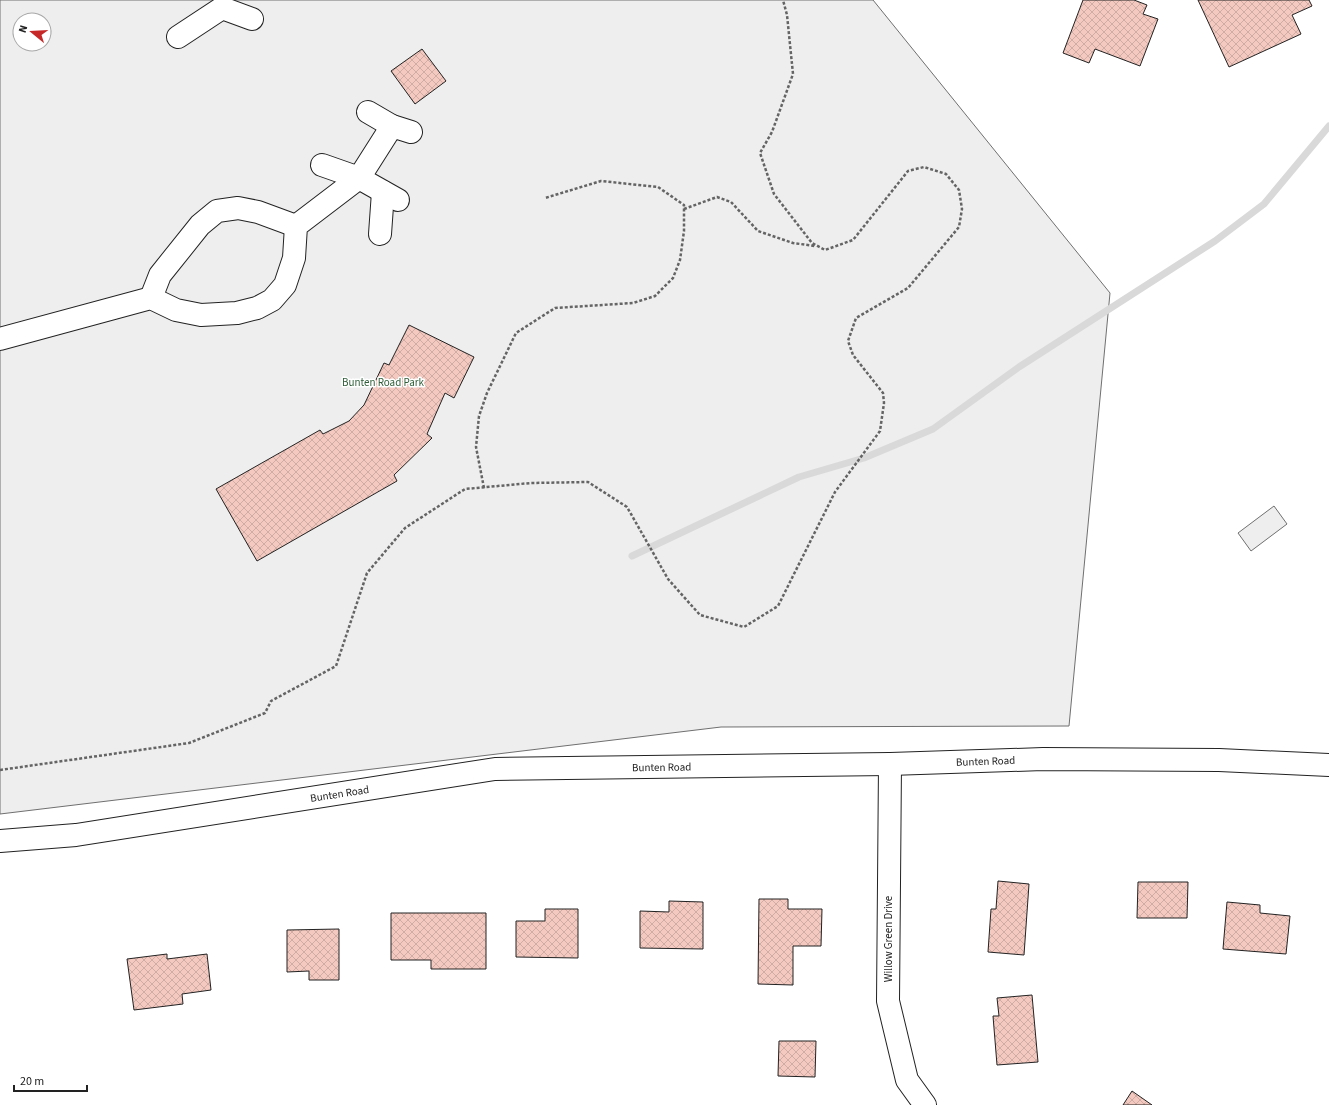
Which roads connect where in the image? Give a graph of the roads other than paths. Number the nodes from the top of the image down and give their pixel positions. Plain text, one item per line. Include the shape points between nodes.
1 (252, 19) dead end
2 (178, 37) dead end
3 (368, 112) dead end
4 (322, 165) dead end
5 (359, 178) junction
6 (296, 226) junction
7 (380, 234) dead end
8 (151, 298) junction
9 (0, 339) edge
10 (890, 764) junction
11 (1329, 765) edge
12 (0, 841) edge
13 (925, 1105) edge

1 - 2 street via 222,8
3 - 5 street via 402,129
4 - 5 street
5 - 6 street
5 - 7 street via 390,196
6 - 8 street via 245,209 217,211 200,224 160,275
6 - 8 street via 294,258 285,285 272,300 257,308 238,313 201,315 176,310
8 - 9 street
10 - 11 street, Bunten Road via 1043,759 1219,760
10 - 12 street, Bunten Road via 495,769 76,835
10 - 13 street, Willow Green Drive via 888,1001 907,1080

